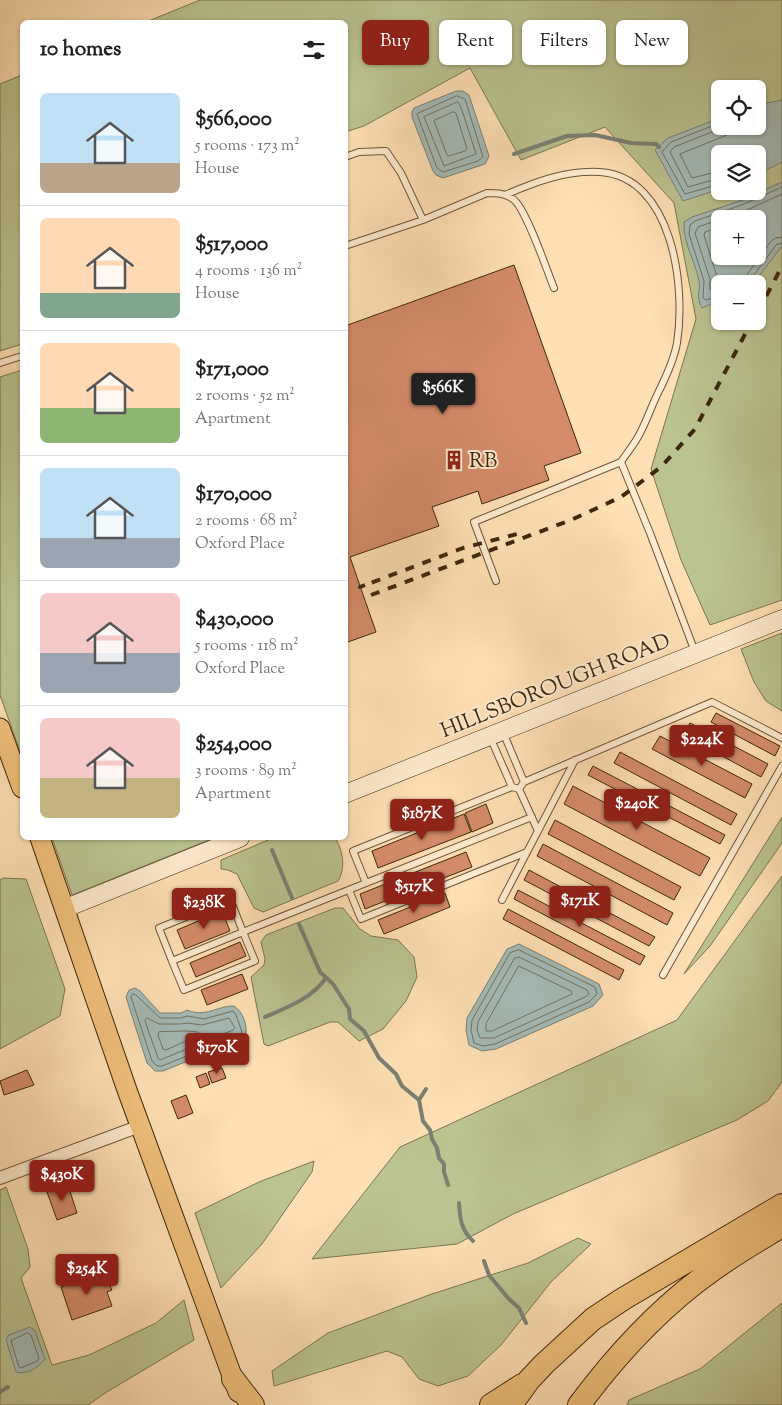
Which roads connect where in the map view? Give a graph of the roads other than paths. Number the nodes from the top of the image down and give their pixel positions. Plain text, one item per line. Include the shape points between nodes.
1 (348, 156) edge
2 (505, 195) junction
3 (423, 220) junction
4 (348, 245) edge
5 (554, 288) dead end
6 (20, 357) edge
7 (0, 363) edge
8 (621, 462) junction
9 (496, 581) dead end
10 (782, 619) edge
11 (695, 653) junction
12 (0, 728) edge
13 (496, 734) junction
14 (782, 738) edge
15 (576, 760) junction
16 (782, 766) edge
17 (524, 782) junction
18 (20, 783) edge
19 (512, 787) junction
20 (520, 789) junction
21 (348, 793) edge
22 (532, 817) junction
23 (538, 831) junction
24 (41, 840) edge
25 (235, 840) edge
26 (527, 852) junction
27 (366, 883) junction
28 (349, 890) junction
29 (502, 900) dead end
30 (66, 908) junction
31 (243, 932) junction
32 (172, 961) junction
33 (663, 975) dead end
34 (140, 1126) junction
35 (0, 1178) edge
36 (782, 1205) edge
37 (782, 1226) edge
38 (233, 1379) junction
39 (529, 1380) junction
40 (242, 1405) edge
41 (253, 1405) edge
42 (491, 1405) edge
43 (511, 1405) edge
44 (579, 1405) edge

1 - 3 lane via 386,151 401,173
2 - 3 lane via 487,193
2 - 5 lane via 515,200 523,212
2 - 8 lane via 537,181 569,173 601,172 627,179 646,194 671,242 680,310 677,344 638,437
3 - 4 lane
6 - 7 lane
8 - 9 lane via 474,522
8 - 11 lane
10 - 11 street, HILLSBOROUGH ROAD
11 - 13 street, HILLSBOROUGH ROAD
12 - 18 main road
13 - 17 lane
13 - 19 lane
13 - 21 street, HILLSBOROUGH ROAD
14 - 15 lane via 712,702
15 - 17 lane
15 - 23 lane
16 - 33 lane
17 - 20 lane
19 - 20 lane
19 - 27 lane via 353,851
20 - 22 lane
22 - 23 lane
22 - 27 lane
23 - 26 lane
24 - 30 main road
25 - 30 street
26 - 28 lane via 361,918
26 - 29 lane
27 - 28 lane
28 - 31 lane
30 - 34 main road
31 - 32 lane
31 - 32 lane via 255,961 184,990
31 - 32 lane via 230,899 159,928
34 - 35 street
34 - 38 main road
36 - 39 highway via 593,1319
37 - 44 highway via 713,1269 661,1312 618,1355
38 - 40 main road
38 - 41 highway
39 - 42 highway
39 - 43 highway

